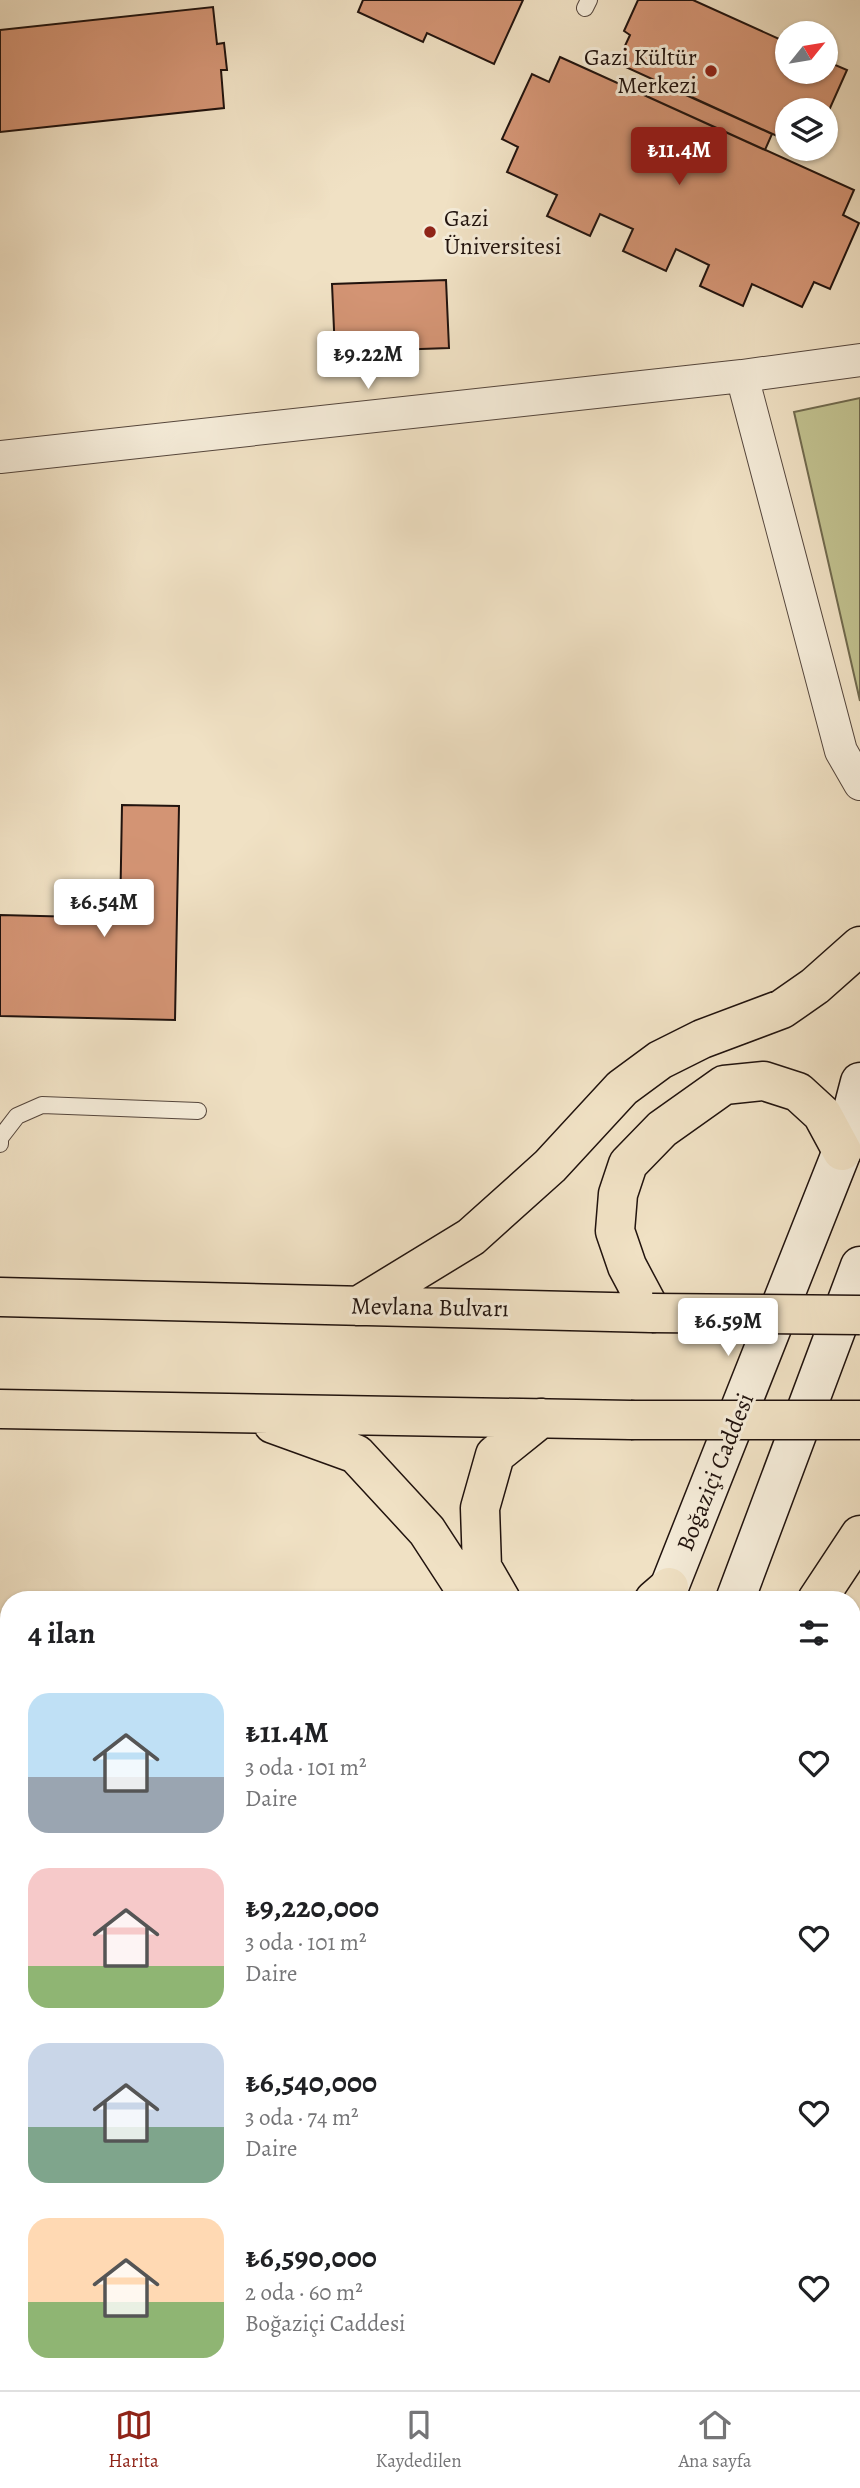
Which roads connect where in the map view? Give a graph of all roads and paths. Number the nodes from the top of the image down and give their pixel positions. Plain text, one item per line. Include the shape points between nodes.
1 (860, 360) edge
2 (742, 376) junction
3 (0, 457) edge
4 (860, 784) edge
5 (860, 946) edge
6 (860, 1082) edge
7 (198, 1111) dead end
8 (0, 1144) edge
9 (842, 1151) junction
10 (860, 1266) edge
11 (0, 1297) edge
12 (358, 1306) junction
13 (652, 1313) junction
14 (860, 1315) edge
15 (0, 1409) edge
16 (241, 1413) junction
17 (541, 1418) junction
18 (860, 1420) edge
19 (860, 1535) edge
20 (466, 1591) edge
21 (496, 1591) edge
22 (664, 1591) edge
23 (738, 1591) edge
24 (823, 1591) edge

1 - 2 street
2 - 3 street
2 - 4 street via 841,751
5 - 12 highway via 782,1009 660,1060 622,1088 550,1166 471,1237
6 - 9 main road, Boğaziçi Caddesi
7 - 8 lane via 42,1105 17,1116
9 - 13 highway via 822,1114 798,1092 764,1081 724,1084 662,1129 628,1164 618,1194 615,1231
9 - 22 main road, Boğaziçi Caddesi
10 - 23 main road
11 - 12 highway, Mevlana Bulvarı
12 - 13 highway, Mevlana Bulvarı
13 - 14 highway, Mevlana Bulvarı, bridge
15 - 16 highway
16 - 17 highway
16 - 20 highway via 356,1454 427,1531
17 - 18 highway, bridge
17 - 21 highway via 495,1455 480,1508 482,1567
19 - 24 highway

